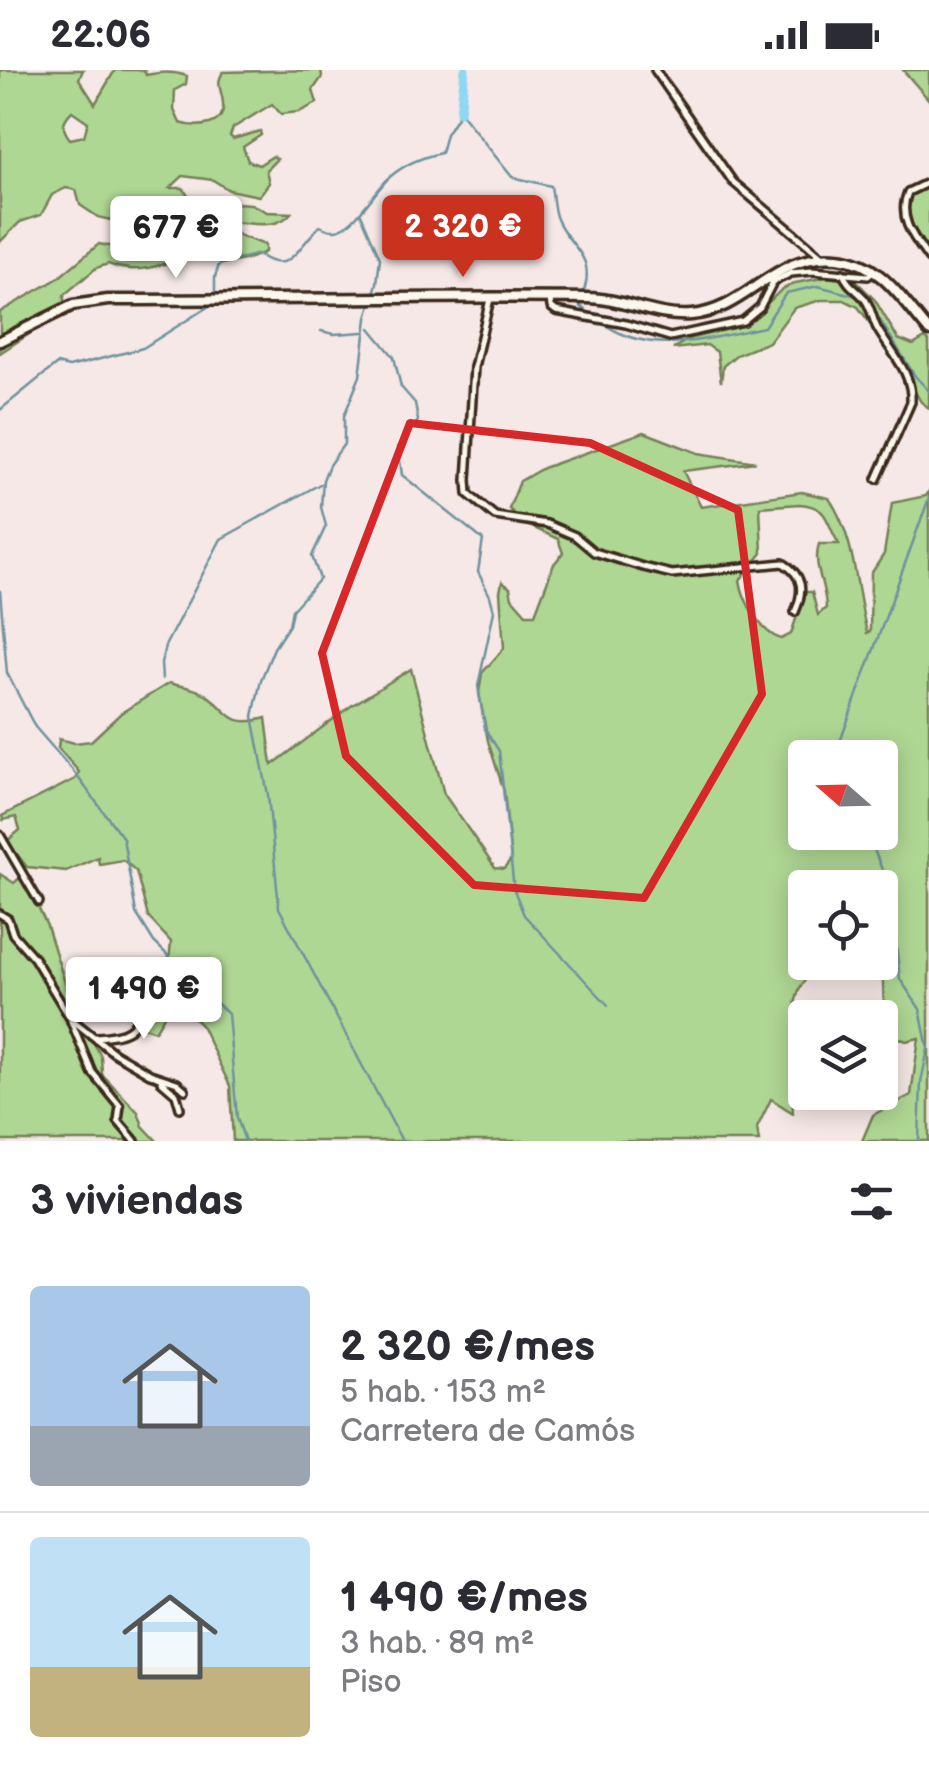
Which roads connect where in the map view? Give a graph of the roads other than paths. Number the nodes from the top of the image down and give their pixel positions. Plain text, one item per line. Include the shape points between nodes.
1 (656, 70) edge
2 (929, 182) edge
3 (807, 254) junction
4 (929, 259) edge
5 (865, 266) junction
6 (874, 271) junction
7 (843, 273) junction
8 (859, 276) junction
9 (490, 298) junction
10 (553, 298) junction
11 (929, 331) edge
12 (0, 341) edge
13 (877, 480) dead end
14 (795, 612) dead end
15 (0, 835) edge
16 (39, 902) dead end
17 (0, 914) edge
18 (158, 986) dead end
19 (70, 1018) junction
20 (96, 1037) junction
21 (150, 1074) junction
22 (185, 1090) dead end
23 (180, 1108) dead end
24 (135, 1141) edge

1 - 3 street via 733,182
2 - 4 street via 908,192 903,208
3 - 5 street
3 - 10 street via 702,313
5 - 6 street
5 - 8 street
6 - 8 street
6 - 11 street
7 - 8 street
7 - 10 street via 784,275 743,321 681,335 553,310
7 - 13 street via 866,300 912,392
9 - 10 street
9 - 12 street via 97,300 65,308
9 - 14 street via 474,367 467,480 473,500 496,516 547,524 594,552 672,574 783,563 802,586
15 - 16 street
17 - 19 street
18 - 20 street via 144,998 129,1032
19 - 20 street
19 - 24 street via 92,1072 120,1106 118,1120
20 - 21 street
21 - 22 street
21 - 23 street via 172,1088

